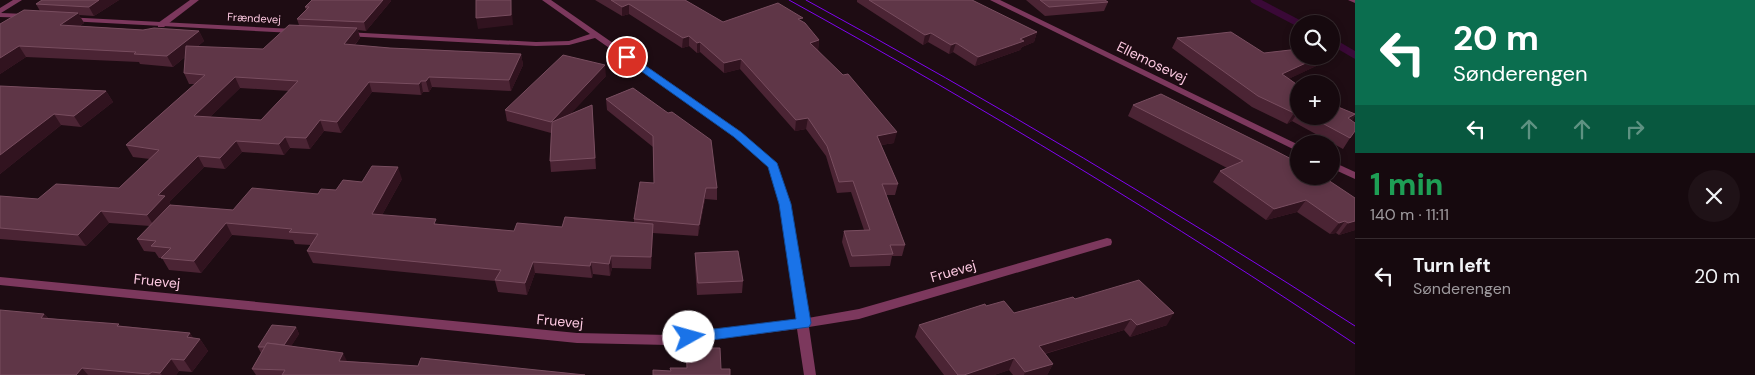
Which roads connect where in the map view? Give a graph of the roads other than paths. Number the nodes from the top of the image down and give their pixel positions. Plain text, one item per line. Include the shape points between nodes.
1 (18, 0) edge
2 (195, 0) edge
3 (546, 0) edge
4 (994, 0) edge
5 (0, 13) edge
6 (37, 17) edge
7 (56, 18) edge
8 (161, 25) junction
9 (299, 32) edge
10 (338, 34) edge
11 (596, 35) junction
12 (1290, 144) edge
13 (1340, 168) edge
14 (1355, 176) edge
15 (1107, 242) dead end
16 (0, 281) edge
17 (804, 323) junction
18 (810, 375) edge

1 - 5 street
2 - 8 street
3 - 11 street
4 - 12 street, Ellemosevej
5 - 6 street
7 - 8 street, Frændevej
8 - 9 street, Frændevej
10 - 11 street via 536,44 569,43
11 - 17 street via 738,134 773,166 785,204
13 - 14 street
15 - 17 street, Fruevej via 859,314
16 - 17 street, Fruevej via 577,338 670,340
17 - 18 street

